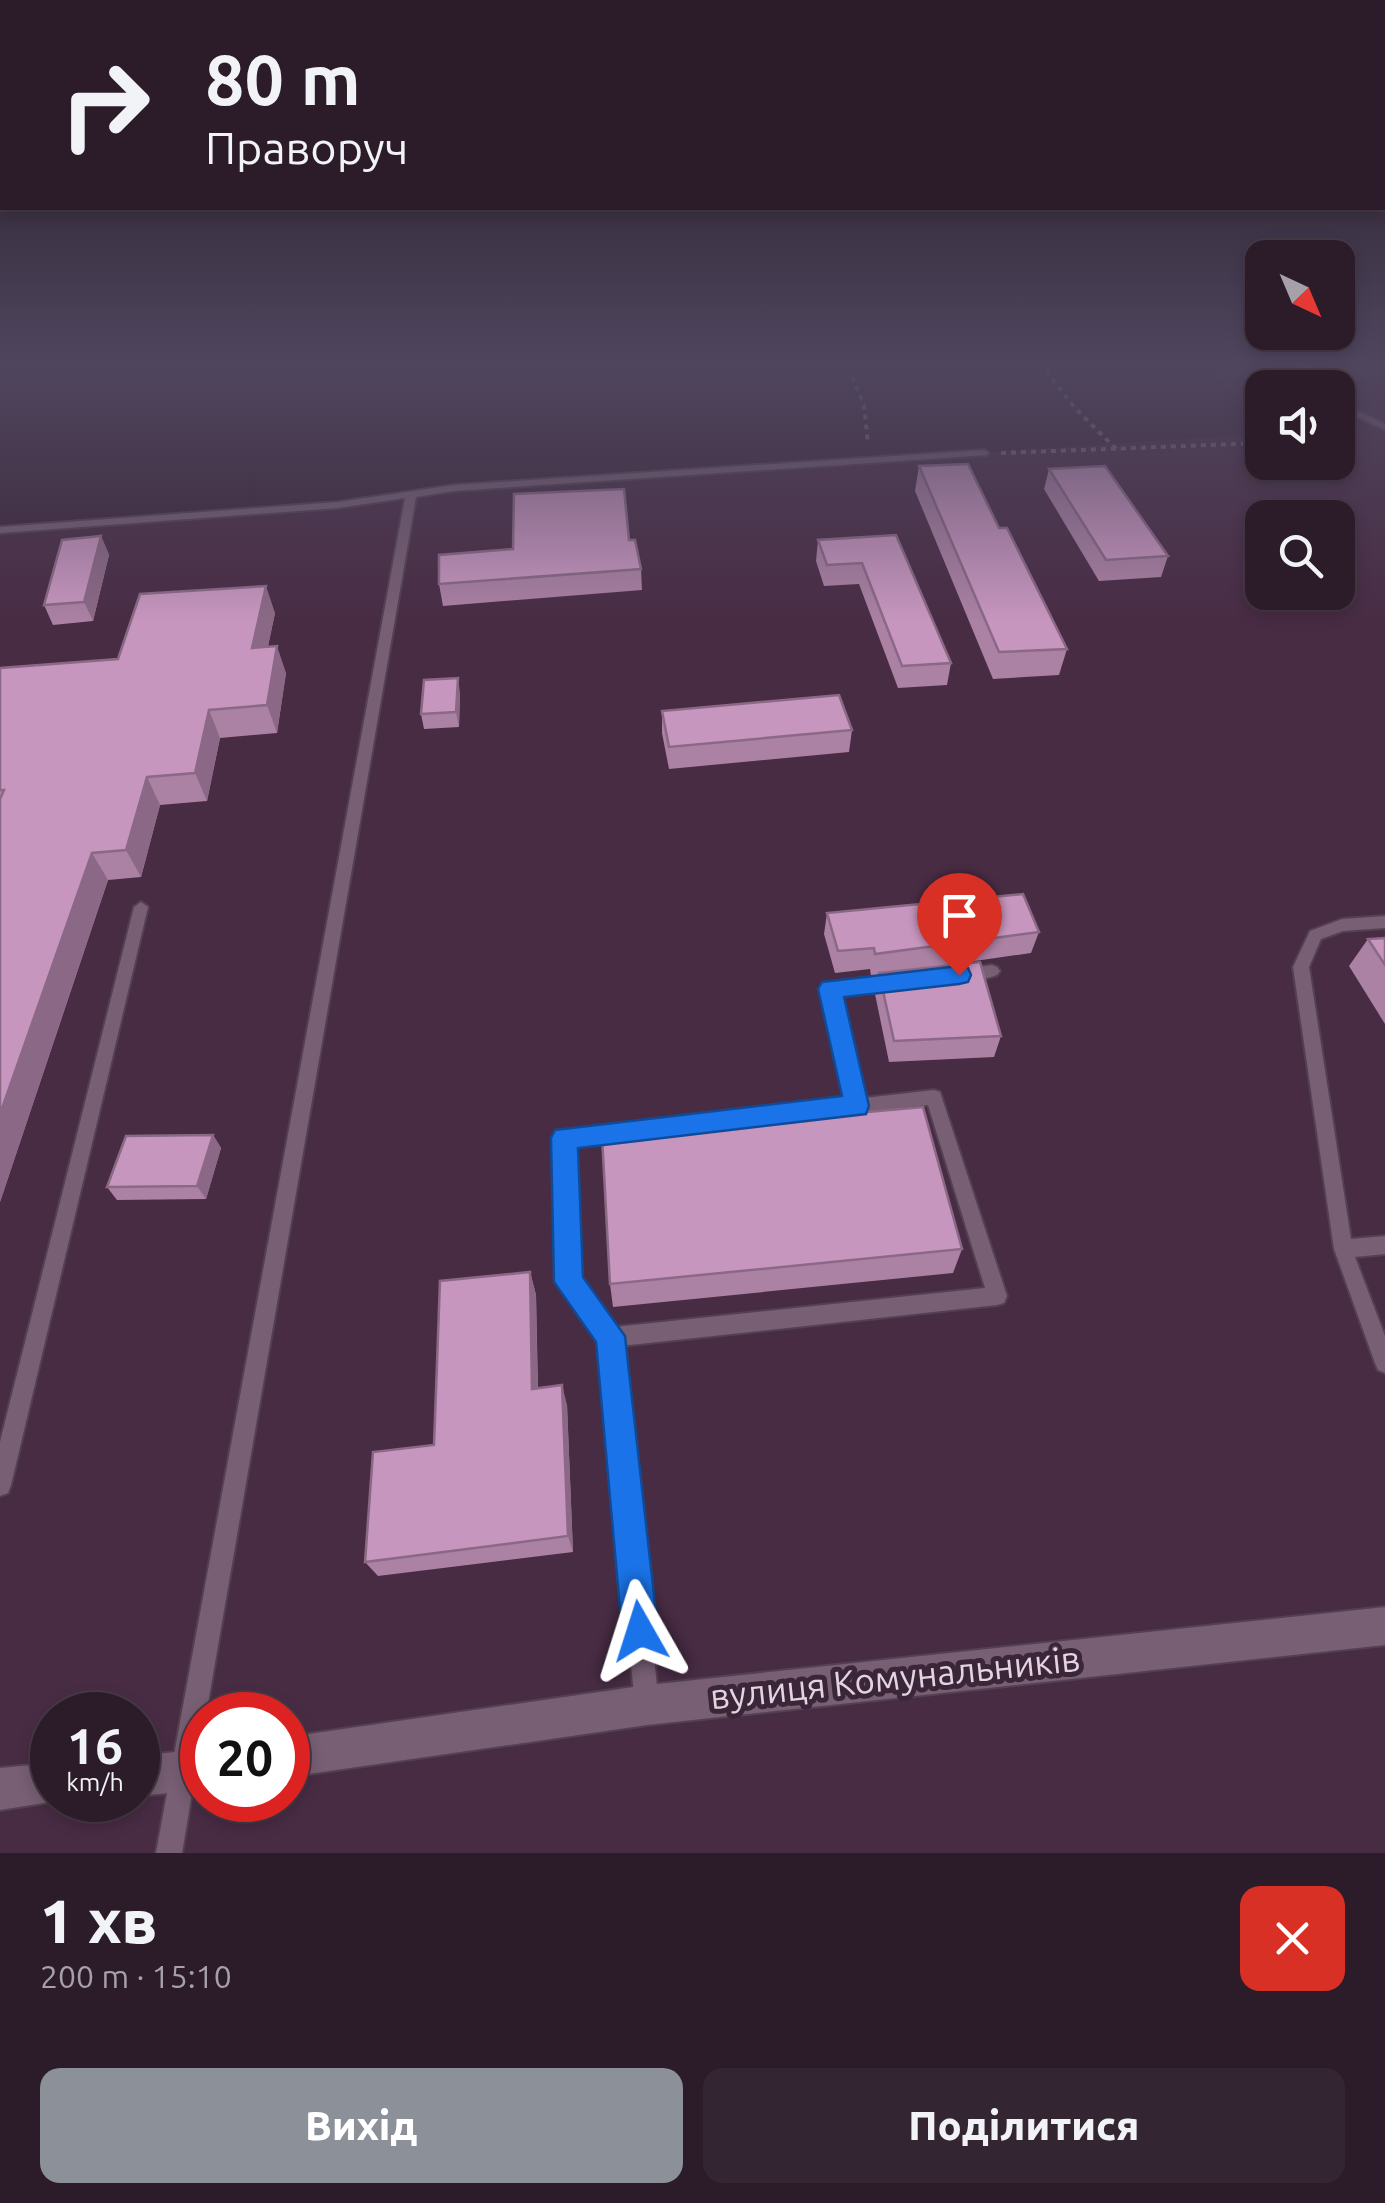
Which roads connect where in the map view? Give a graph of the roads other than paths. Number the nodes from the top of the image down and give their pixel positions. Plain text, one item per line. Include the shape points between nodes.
1 (984, 453) road end
2 (411, 494) junction
3 (0, 530) edge
4 (141, 908) dead end
5 (1385, 922) edge
6 (992, 972) dead end
7 (856, 1106) junction
8 (1385, 1245) edge
9 (1343, 1249) junction
10 (610, 1336) junction
11 (1385, 1364) edge
12 (0, 1485) edge
13 (1385, 1626) edge
14 (206, 1692) edge
15 (648, 1705) junction
16 (310, 1754) edge
17 (30, 1786) edge
18 (0, 1789) edge
19 (180, 1815) edge
20 (169, 1853) edge

1 - 2 lane
2 - 3 lane
2 - 14 lane
4 - 12 lane
5 - 9 lane via 1315,935 1301,967
6 - 7 lane via 830,989
7 - 10 lane via 564,1138 568,1282
7 - 10 lane via 934,1098 997,1296
8 - 9 lane
9 - 11 lane
10 - 15 lane
13 - 15 street, вулиця Комунальників
15 - 16 street, вулиця Комунальників
17 - 18 street
19 - 20 lane

